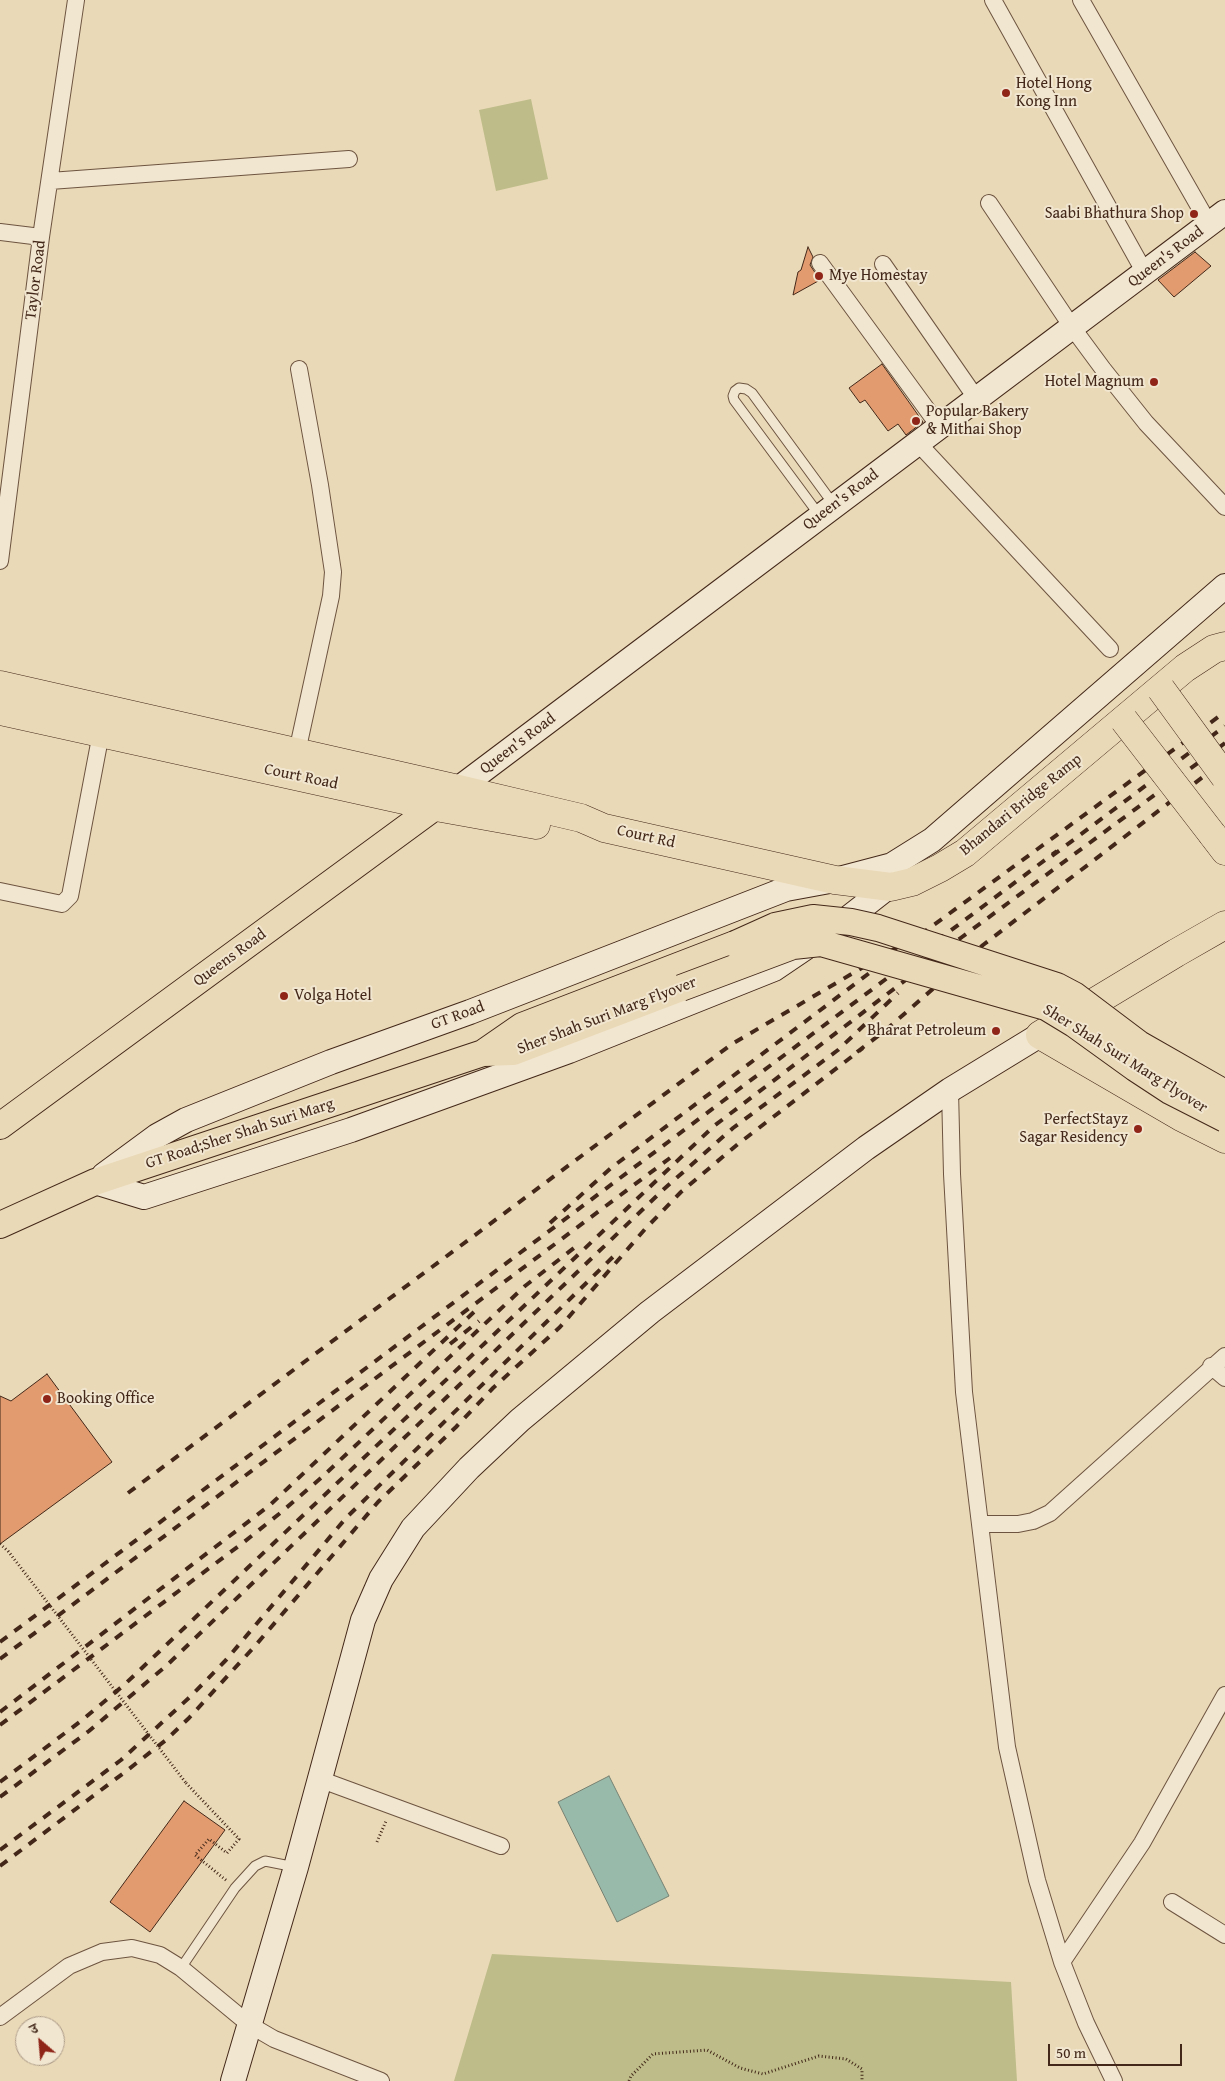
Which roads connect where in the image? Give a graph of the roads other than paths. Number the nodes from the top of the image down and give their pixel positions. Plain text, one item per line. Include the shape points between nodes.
1 (76, 0) edge
2 (993, 0) edge
3 (1081, 0) edge
4 (349, 159) dead end
5 (50, 181) junction
6 (989, 203) dead end
7 (1217, 218) edge
8 (0, 232) edge
9 (41, 238) junction
10 (820, 263) dead end
11 (883, 264) dead end
12 (1145, 273) junction
13 (1072, 327) junction
14 (299, 369) dead end
15 (976, 398) junction
16 (939, 426) junction
17 (917, 442) junction
18 (1225, 507) edge
19 (827, 511) junction
20 (0, 561) edge
21 (1225, 586) edge
22 (1110, 649) dead end
23 (1221, 649) edge
24 (0, 685) edge
25 (1161, 689) junction
26 (0, 711) edge
27 (1124, 720) junction
28 (101, 733) junction
29 (297, 752) junction
30 (1225, 776) edge
31 (458, 789) junction
32 (436, 807) junction
33 (604, 828) junction
34 (1218, 843) edge
35 (835, 880) junction
36 (890, 887) junction
37 (0, 891) edge
38 (1225, 925) edge
39 (1040, 1035) junction
40 (483, 1053) junction
41 (950, 1090) junction
42 (1225, 1093) edge
43 (1225, 1119) edge
44 (0, 1126) edge
45 (1225, 1139) edge
46 (95, 1182) junction
47 (7, 1217) edge
48 (1225, 1356) edge
49 (1212, 1366) junction
50 (1225, 1378) edge
51 (980, 1524) junction
52 (1225, 1695) edge
53 (319, 1780) junction
54 (501, 1846) dead end
55 (296, 1867) junction
56 (1172, 1902) dead end
57 (1225, 1935) edge
58 (1062, 1962) junction
59 (181, 1968) junction
60 (0, 2017) edge
61 (250, 2025) junction
62 (233, 2081) edge
63 (381, 2081) edge
64 (1114, 2081) edge

1 - 5 street, Taylor Road
2 - 12 street
3 - 7 street
4 - 5 street
5 - 9 street, Taylor Road
6 - 13 street
7 - 12 main road, Queen's Road
8 - 9 street
9 - 20 street, Taylor Road
10 - 16 street
11 - 15 street
12 - 13 main road, Queen's Road
13 - 15 main road, Queen's Road
13 - 18 street via 1146,424
14 - 29 street via 333,572 331,596
15 - 16 main road, Queen's Road
16 - 17 main road, Queen's Road
17 - 19 main road, Queen's Road
17 - 22 street
19 - 19 lane via 734,400 735,391 740,388 752,393
19 - 31 main road, Queen's Road
21 - 35 main road, GT Road via 932,840 892,865
23 - 25 highway, Bhandari Bridge Ramp via 1185,668
24 - 29 highway, Court Road
25 - 27 highway, Bhandari Bridge Ramp
25 - 30 highway, bridge
26 - 28 highway, Court Road
27 - 34 highway, bridge
27 - 36 highway, Bhandari Bridge Ramp via 965,853 912,882
28 - 32 highway, Court Road
28 - 37 street via 70,896 62,904
29 - 31 highway, Court Road
31 - 32 main road, Queens Road
31 - 33 highway, Court Rd via 581,818
32 - 33 highway, Court Road via 576,832
32 - 44 main road, Queens Road
33 - 35 highway, Court Rd
35 - 36 highway, Bhandari Bridge Ramp
35 - 46 main road, GT Road via 786,889 186,1120 157,1136
36 - 46 main road via 774,968 560,1054 351,1130 144,1196
38 - 39 highway
39 - 41 main road
39 - 45 highway
40 - 42 main road, Sher Shah Suri Marg Flyover, bridge via 522,1026 775,926 813,918 878,928 1057,986 1139,1044
40 - 43 main road, Sher Shah Suri Marg Flyover, bridge via 513,1052 793,946 821,943 1046,1007 1170,1091
40 - 46 main road, GT Road;Sher Shah Suri Marg
41 - 51 street via 964,1392
41 - 53 main road via 866,1148 650,1312 520,1420 413,1528 381,1580 362,1620
46 - 47 main road, GT Road;Sher Shah Suri Marg
48 - 49 street
49 - 50 street
49 - 51 street via 1050,1513 1018,1524
51 - 58 street via 1007,1747 1037,1880
52 - 58 street via 1142,1843
53 - 54 street
53 - 55 main road
55 - 59 lane via 265,1861 255,1866 235,1888
55 - 61 main road
56 - 57 street
58 - 64 street
59 - 60 street via 160,1955 132,1948 102,1952 69,1966
59 - 61 street
61 - 62 main road
61 - 63 street via 290,2046

